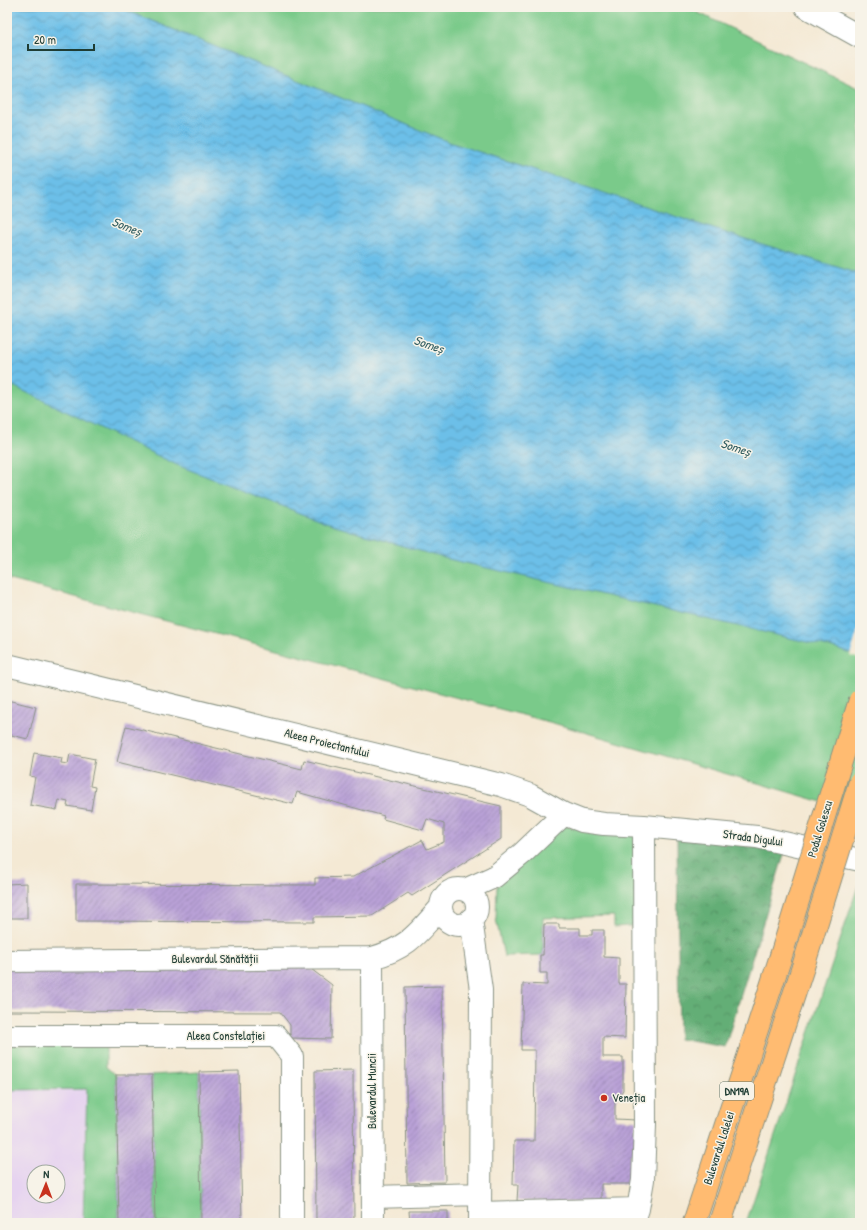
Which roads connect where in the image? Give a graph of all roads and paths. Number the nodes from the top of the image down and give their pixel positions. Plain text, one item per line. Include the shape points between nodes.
1 (810, 8) edge
2 (860, 37) edge
3 (7, 665) edge
4 (860, 700) edge
5 (860, 782) edge
6 (564, 814) junction
7 (644, 826) junction
8 (860, 860) edge
9 (459, 911) junction
10 (372, 958) junction
11 (780, 959) joint
12 (7, 961) edge
13 (802, 967) joint
14 (7, 1036) edge
15 (373, 1197) junction
16 (480, 1210) edge
17 (636, 1216) edge
18 (292, 1223) edge
19 (373, 1223) edge
20 (694, 1223) edge
21 (720, 1223) edge

1 - 2 street
3 - 6 street, Aleea Proiectantului via 501,785 530,795
4 - 11 main road, Podul Golescu / DN19A, bridge
5 - 13 main road, Podul Golescu / DN19A, bridge
6 - 7 street, Aleea Proiectantului via 582,821
6 - 9 street, Bulevardul Sănătății
7 - 8 street, Strada Digului via 757,837
7 - 17 street via 645,1124 643,1180
9 - 10 street, Bulevardul Sănătății via 388,954
9 - 16 street via 475,947 481,990
10 - 12 street, Bulevardul Sănătății
10 - 15 street, Bulevardul Muncii
11 - 20 main road, Bulevardul Lalelei / DN19A
13 - 21 main road, Bulevardul Lalelei / DN19A
14 - 18 street, Aleea Constelației via 276,1036 292,1056
15 - 16 street
15 - 19 street, Bulevardul Muncii
16 - 17 street

